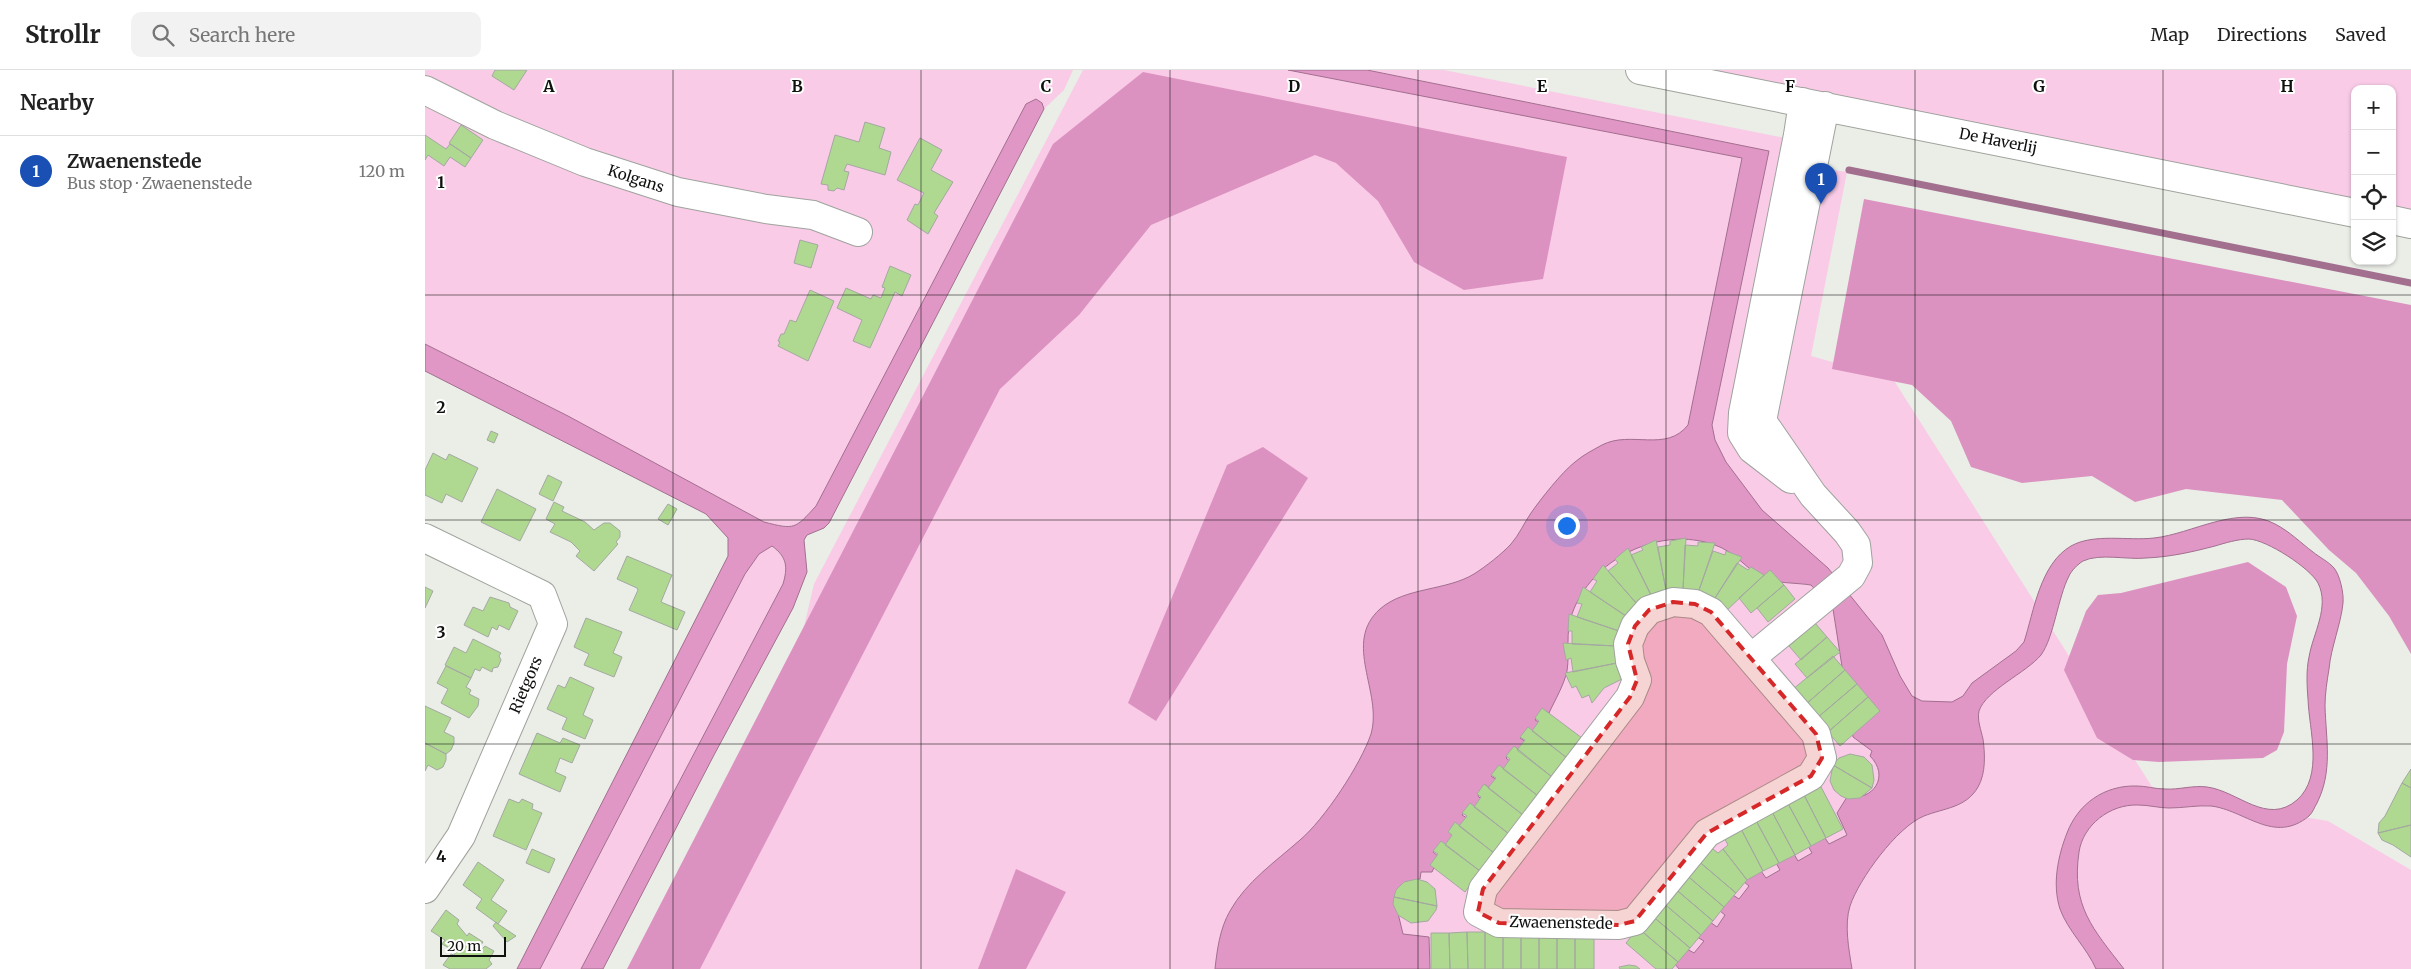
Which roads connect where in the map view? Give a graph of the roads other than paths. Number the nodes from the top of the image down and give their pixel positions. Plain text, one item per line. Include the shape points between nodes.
1 (1640, 70) edge
2 (425, 90) edge
3 (1814, 104) junction
4 (2351, 212) edge
5 (2396, 221) edge
6 (2411, 224) edge
7 (858, 232) dead end
8 (425, 538) edge
9 (1751, 658) junction
10 (425, 889) edge

1 - 3 street, De Haverlij
2 - 7 street, Kolgans via 495,125 604,168 678,192 766,210 813,215
3 - 4 street, De Haverlij
3 - 9 street via 1798,135 1743,414 1743,433 1751,449 1813,495 1847,532 1856,545 1858,563 1851,576
5 - 6 street
8 - 10 street, Rietgors via 542,595 553,624 461,836
9 - 9 street, Zwaenenstede via 1815,734 1823,758 1811,776 1707,833 1635,921 1619,925 1499,922 1478,912 1483,889 1630,697 1637,680 1630,661 1629,644 1635,626 1649,610 1673,602 1695,604 1711,612

